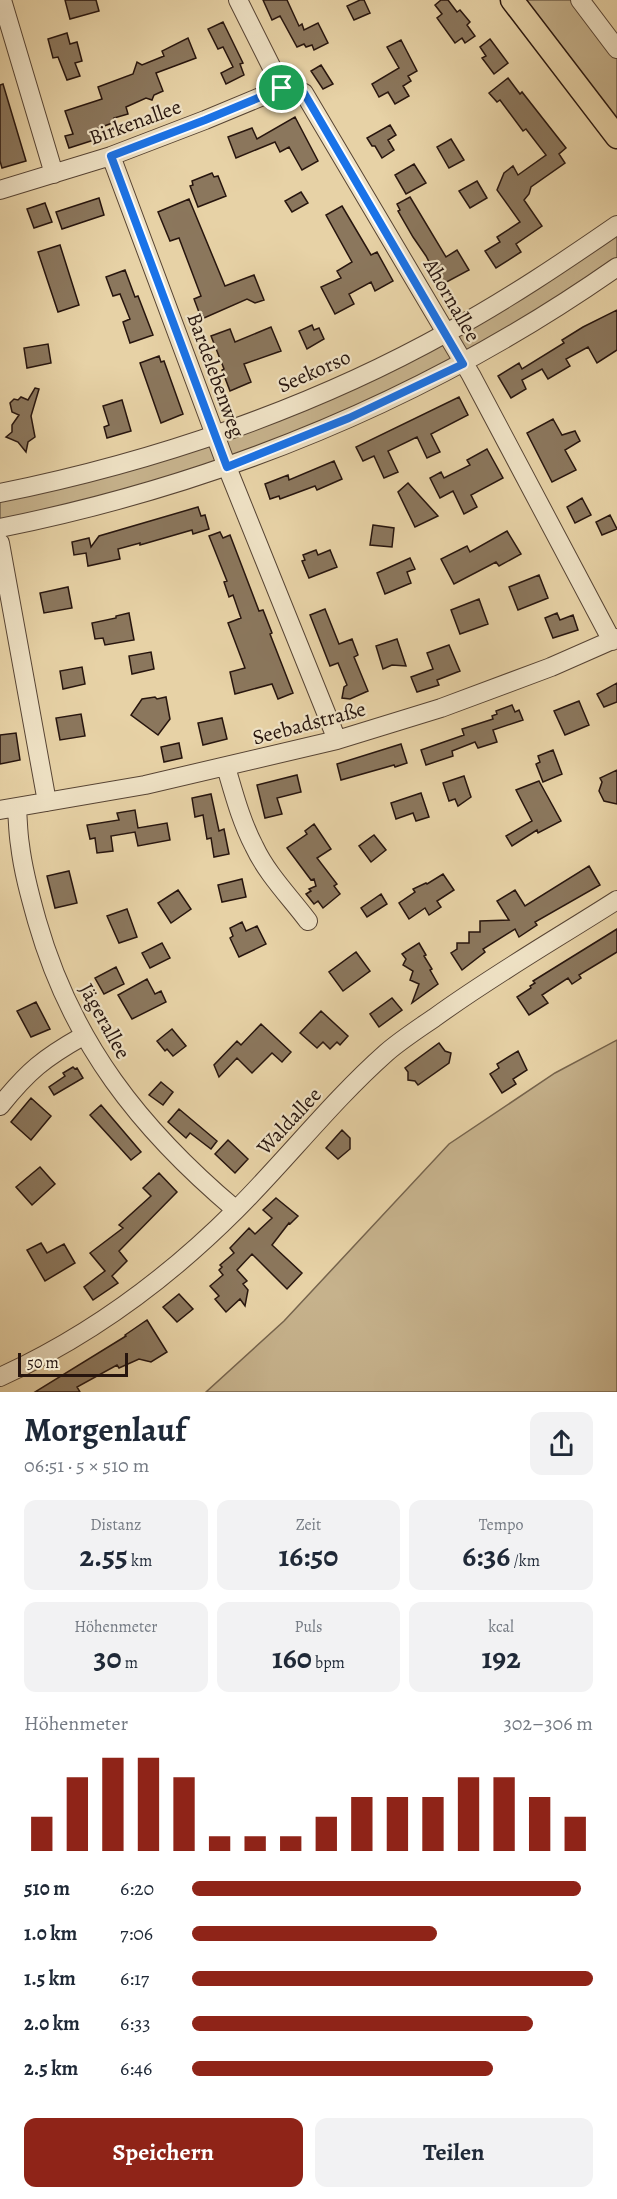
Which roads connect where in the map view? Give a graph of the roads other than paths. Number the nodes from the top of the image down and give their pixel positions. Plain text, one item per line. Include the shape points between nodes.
1 (2, 0) edge
2 (238, 0) edge
3 (512, 0) edge
4 (580, 0) edge
5 (617, 49) edge
6 (282, 88) junction
7 (617, 136) edge
8 (111, 156) junction
9 (54, 174) junction
10 (0, 190) edge
11 (617, 225) edge
12 (617, 267) edge
13 (446, 333) junction
14 (463, 364) junction
15 (215, 435) junction
16 (227, 467) junction
17 (0, 493) edge
18 (0, 528) edge
19 (0, 543) edge
20 (614, 640) edge
21 (338, 740) junction
22 (226, 767) junction
23 (47, 802) junction
24 (8, 809) edge
25 (617, 900) edge
26 (308, 921) dead end
27 (83, 1036) junction
28 (0, 1106) edge
29 (236, 1210) junction
30 (0, 1377) edge

1 - 9 street
2 - 6 street
3 - 7 main road
4 - 5 street
6 - 8 street, Birkenallee
6 - 13 street, Ahornallee via 304,93
8 - 9 street, Birkenallee
8 - 15 street, Bardelebenweg
9 - 10 street, Birkenallee
11 - 13 street, Seekorso via 506,299
12 - 14 street via 523,330
13 - 14 street, Ahornallee
13 - 15 street, Seekorso via 334,387
14 - 16 street via 349,418
14 - 20 street, Ahornallee
15 - 16 street, Bardelebenweg
15 - 17 street, Seekorso via 113,467
16 - 18 street via 114,503
16 - 21 street, Bardelebenweg
19 - 23 street
20 - 21 street, Seebadstraße via 441,708
21 - 22 street, Seebadstraße
22 - 23 street, Seebadstraße
22 - 26 street via 254,846
23 - 24 street, Seebadstraße
24 - 27 street, Jägerallee via 50,963
25 - 29 street, Waldallee via 454,1003 388,1051
27 - 28 street via 31,1070
27 - 29 street, Jägerallee via 138,1114 198,1179
29 - 30 street, Waldallee via 131,1301 76,1339

